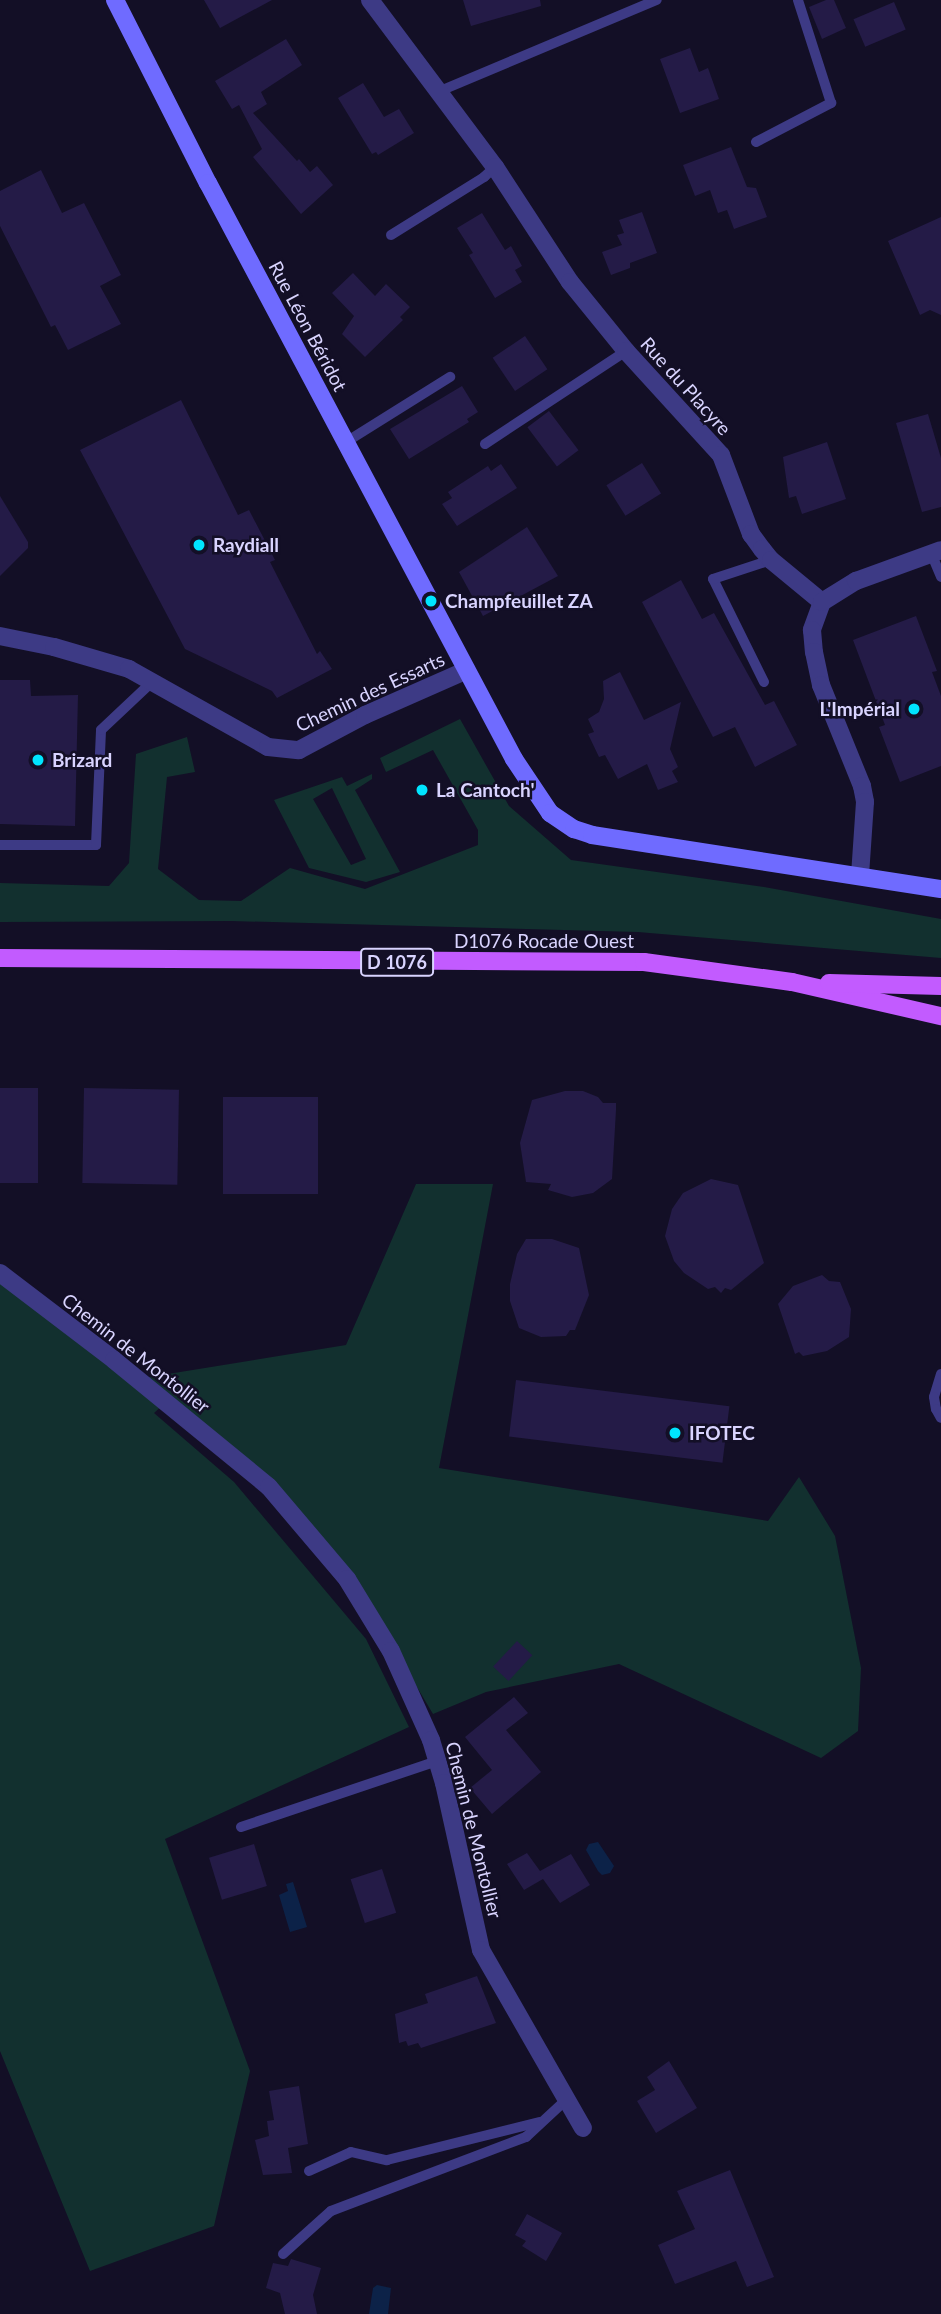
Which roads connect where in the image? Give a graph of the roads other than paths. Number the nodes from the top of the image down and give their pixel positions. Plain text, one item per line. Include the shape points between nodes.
1 (115, 0) edge
2 (370, 0) edge
3 (657, 0) edge
4 (798, 0) edge
5 (440, 91) junction
6 (756, 142) dead end
7 (495, 167) junction
8 (391, 235) dead end
9 (626, 351) junction
10 (450, 377) dead end
11 (346, 442) junction
12 (485, 444) dead end
13 (936, 552) edge
14 (771, 561) junction
15 (941, 577) edge
16 (822, 602) junction
17 (0, 636) edge
18 (467, 670) junction
19 (152, 682) junction
20 (764, 682) dead end
21 (0, 845) edge
22 (860, 876) junction
23 (941, 890) edge
24 (0, 958) edge
25 (792, 982) junction
26 (941, 986) edge
27 (941, 1016) edge
28 (0, 1273) edge
29 (941, 1374) edge
30 (941, 1418) edge
31 (437, 1761) junction
32 (241, 1827) dead end
33 (567, 2099) junction
34 (542, 2121) junction
35 (583, 2128) dead end
36 (309, 2171) dead end
37 (283, 2254) dead end

1 - 11 street, Rue Léon Béridot
2 - 5 street, Rue du Placyre
3 - 5 lane
4 - 6 lane via 831,103
5 - 7 street, Rue du Placyre
7 - 8 lane
7 - 9 street, Rue du Placyre via 570,282
9 - 12 lane
9 - 14 street, Rue du Placyre via 721,455 751,534
10 - 11 lane
11 - 18 street, Rue Léon Béridot
13 - 15 lane
13 - 16 street via 856,581
14 - 16 street, Rue du Placyre
14 - 20 lane via 713,579
16 - 22 street via 812,630 821,685 865,802
17 - 19 street, Chemin des Essarts via 129,669
18 - 19 street, Chemin des Essarts via 299,750 268,747
18 - 22 street, Chemin des Essarts via 536,793 550,813 574,829
19 - 21 lane via 101,730 96,845
22 - 23 street, Chemin des Essarts
24 - 25 main road, D1076 Rocade Ouest / D 1076 via 644,962
25 - 26 main road, D 1076
25 - 27 main road, D 1076
28 - 31 street, Chemin de Montollier via 269,1487 346,1579 391,1651
29 - 30 lane via 934,1397
31 - 32 lane
31 - 33 street, Chemin de Montollier via 481,1950
33 - 34 lane
33 - 35 street, Chemin de Montollier
34 - 36 lane via 387,2160 351,2151
34 - 37 lane via 526,2137 331,2211

